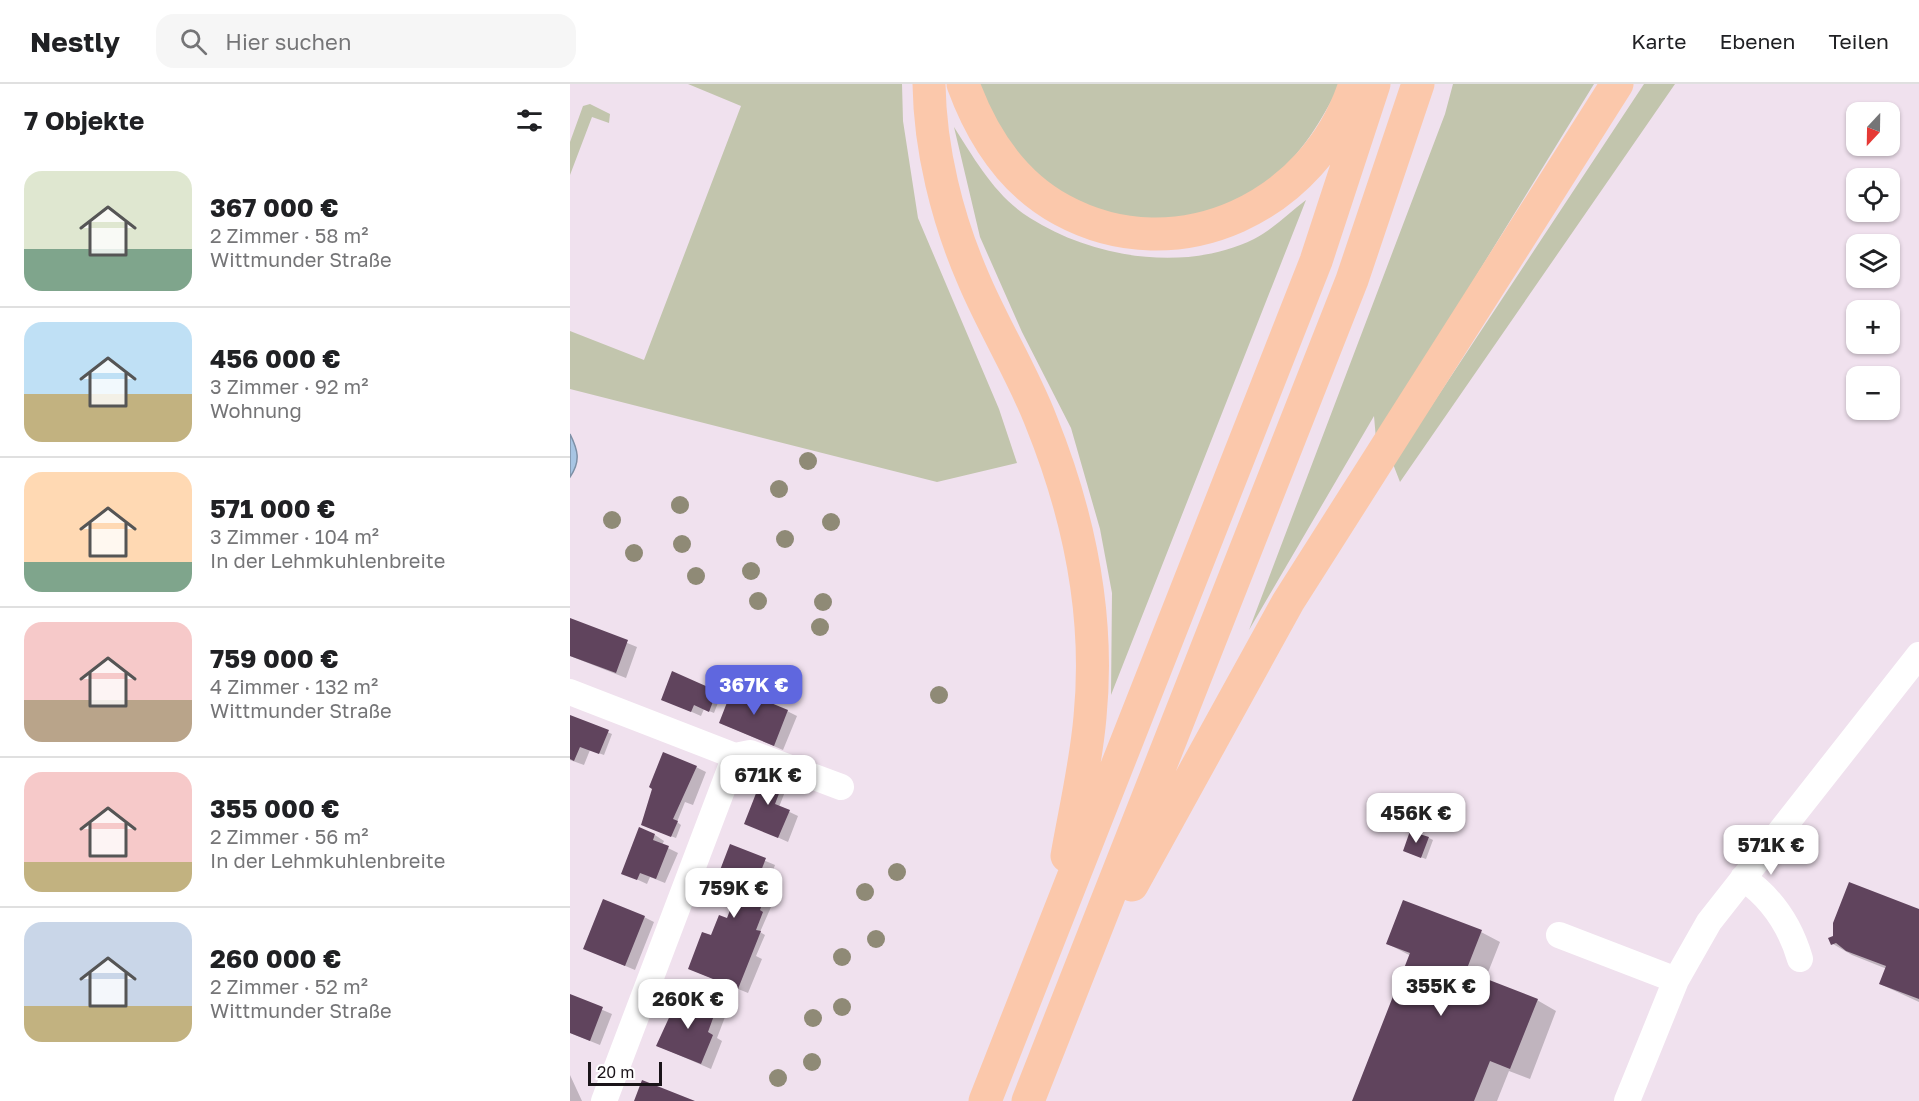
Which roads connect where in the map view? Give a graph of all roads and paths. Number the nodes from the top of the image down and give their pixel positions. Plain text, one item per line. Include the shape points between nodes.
1 (929, 84) edge
2 (963, 84) edge
3 (1355, 84) edge
4 (1374, 84) edge
5 (1418, 84) edge
6 (1617, 84) edge
7 (1919, 655) edge
8 (570, 692) edge
9 (735, 756) junction
10 (841, 787) dead end
11 (1743, 878) junction
12 (1055, 924) junction
13 (1559, 935) dead end
14 (1800, 959) dead end
15 (1676, 980) junction
16 (1073, 988) junction
17 (604, 1101) edge
18 (985, 1101) edge
19 (1028, 1101) edge
20 (1628, 1101) edge

1 - 12 highway via 943,187 959,241 1040,418 1074,514 1082,555 1092,635 1090,717
2 - 3 highway via 983,131 1036,193 1085,220 1113,229 1160,235 1237,218 1280,192 1318,152
4 - 12 highway via 1312,272
5 - 16 highway via 1352,280
6 - 16 highway via 1288,602
7 - 11 street
8 - 9 street
9 - 10 street via 750,753
9 - 17 street
11 - 14 street via 1765,893 1793,935
11 - 15 street via 1709,922
12 - 18 highway
13 - 15 street
15 - 20 street
16 - 19 highway

